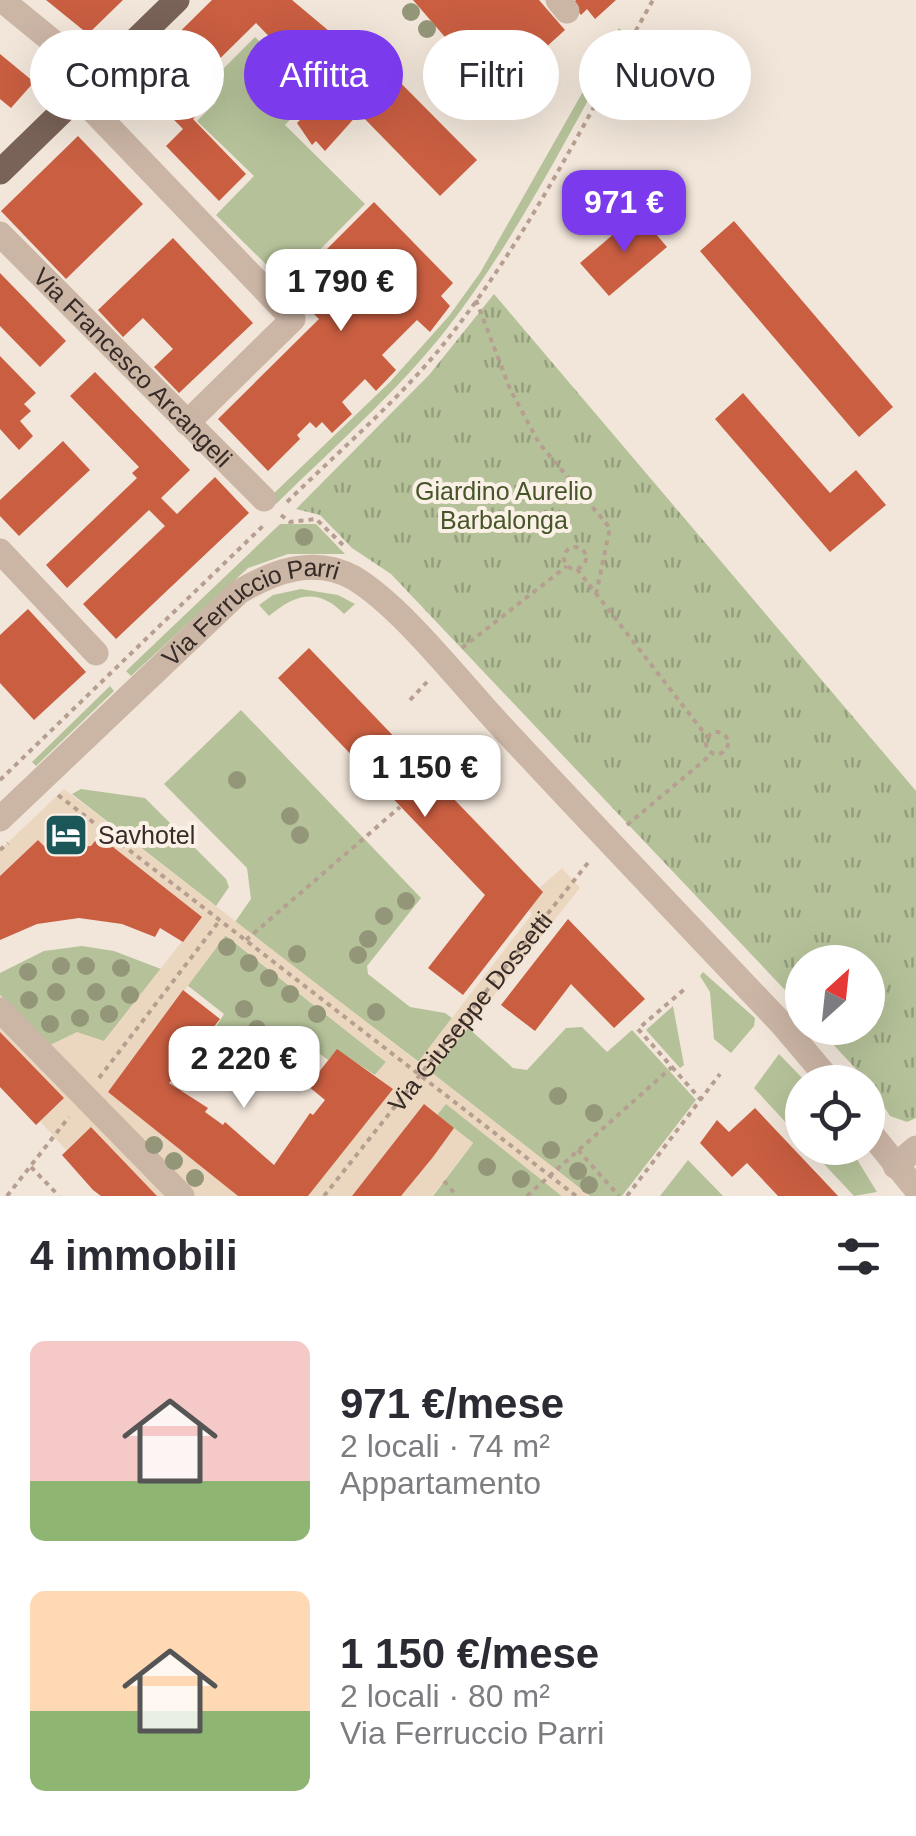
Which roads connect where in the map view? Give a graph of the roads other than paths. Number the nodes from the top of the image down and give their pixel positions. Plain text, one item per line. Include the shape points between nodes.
1 (2, 0) edge
2 (177, 0) edge
3 (32, 30) edge
4 (146, 30) edge
5 (53, 120) edge
6 (117, 120) edge
7 (0, 172) edge
8 (0, 234) edge
9 (187, 423) junction
10 (264, 499) dead end
11 (0, 552) edge
12 (96, 653) dead end
13 (0, 820) edge
14 (0, 1010) edge
15 (817, 1065) edge
16 (916, 1148) edge
17 (885, 1153) edge
18 (895, 1166) junction
19 (916, 1189) edge
20 (182, 1196) edge

1 - 3 street
2 - 4 main road
5 - 7 main road
6 - 9 street via 293,319
8 - 9 street, Via Francesco Arcangeli
9 - 10 street, Via Francesco Arcangeli
11 - 12 street
13 - 15 street, Via Ferruccio Parri via 240,592 273,572 312,567 351,576 431,651
14 - 20 street
16 - 18 street
17 - 18 street
18 - 19 street

